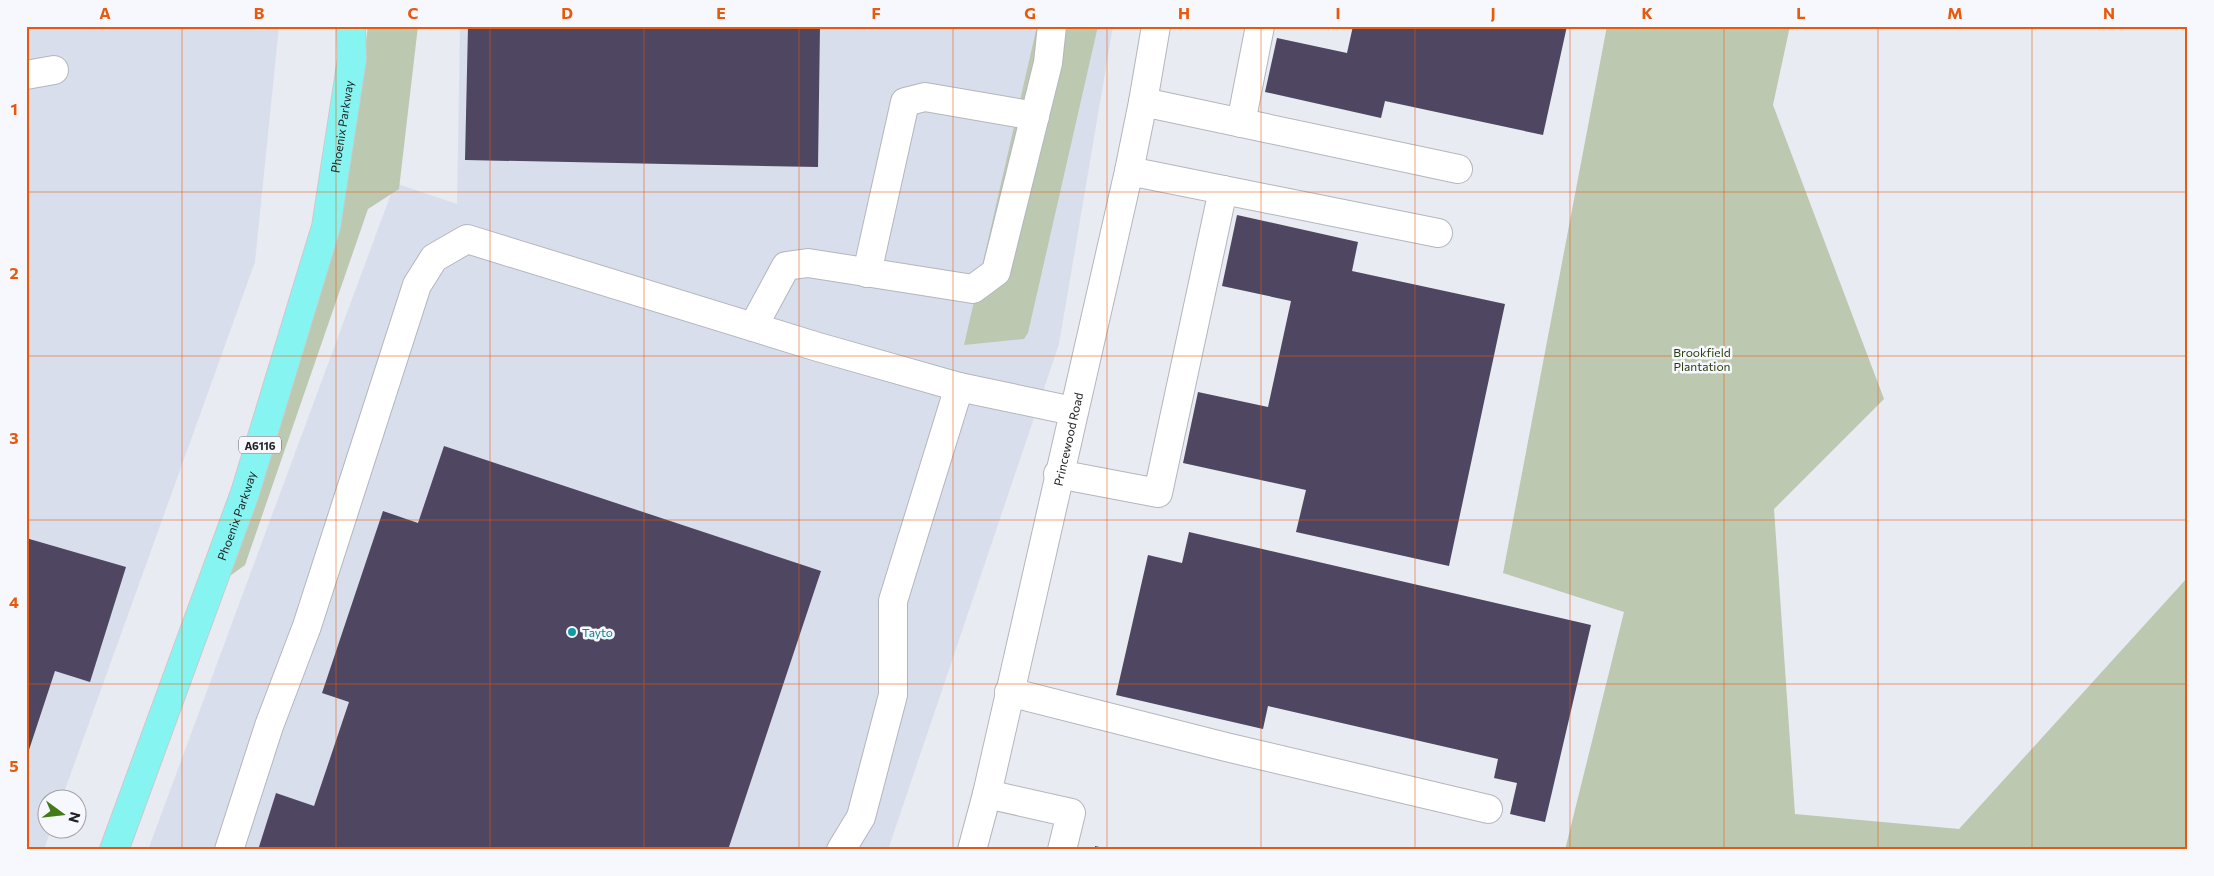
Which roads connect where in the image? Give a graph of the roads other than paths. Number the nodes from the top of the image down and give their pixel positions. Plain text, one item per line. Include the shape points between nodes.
1 (351, 26) edge
2 (1052, 26) edge
3 (1156, 26) edge
4 (1260, 26) edge
5 (54, 70) dead end
6 (26, 75) edge
7 (1144, 102) junction
8 (1035, 116) junction
9 (1241, 123) junction
10 (1458, 169) dead end
11 (1129, 171) junction
12 (1222, 190) junction
13 (1438, 233) dead end
14 (867, 272) junction
15 (753, 327) junction
16 (959, 387) junction
17 (1073, 411) junction
18 (1058, 474) junction
19 (1008, 692) junction
20 (987, 794) junction
21 (1488, 809) dead end
22 (114, 850) edge
23 (229, 850) edge
24 (841, 850) edge
25 (972, 850) edge
26 (1062, 850) edge

1 - 22 main road, Phoenix Parkway / A6116 via 352,59 326,227 245,493
2 - 8 street via 1048,64
3 - 7 street, Princewood Road
4 - 9 street
5 - 6 street
7 - 9 street
7 - 11 street, Princewood Road
8 - 14 street via 996,272 973,289
8 - 14 street via 925,96 904,102
9 - 10 street
11 - 12 street
11 - 17 street, Princewood Road
12 - 13 street
12 - 18 street via 1158,492
14 - 15 street via 808,263 786,266
15 - 16 street
15 - 23 street via 467,238 434,258 416,285 310,616 269,726
16 - 17 street
16 - 24 street via 893,601 893,696 861,817
17 - 18 street, Princewood Road
18 - 19 street, Princewood Road
19 - 20 street, Princewood Road
19 - 21 street
20 - 25 street, Princewood Road
20 - 26 street via 1071,813

